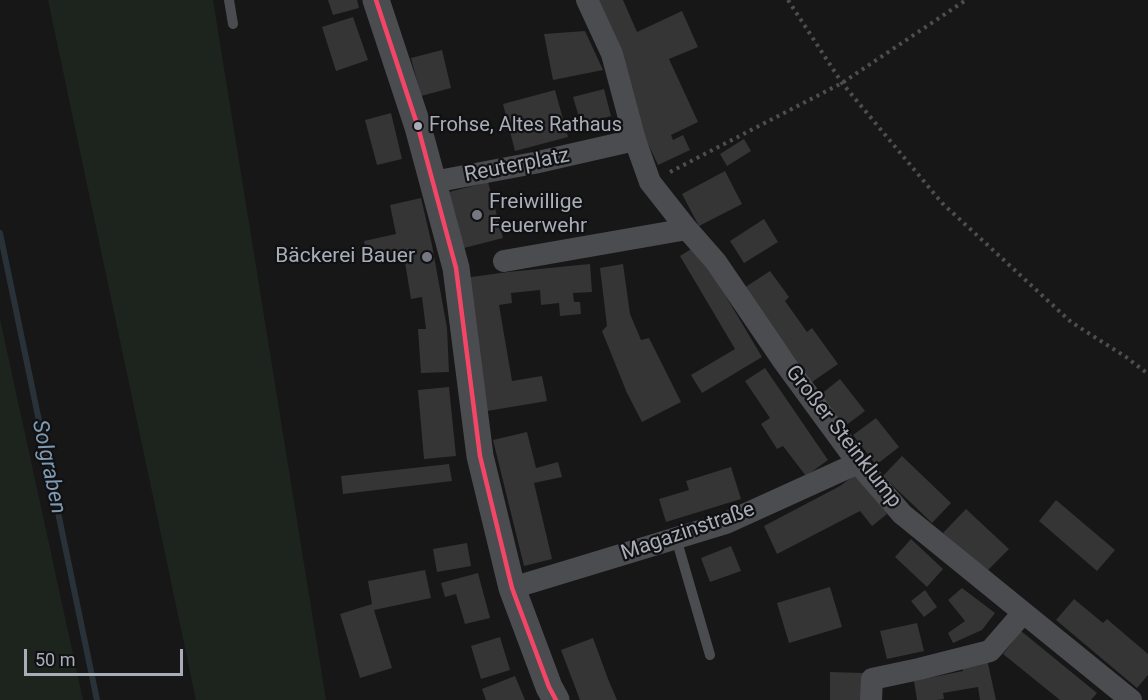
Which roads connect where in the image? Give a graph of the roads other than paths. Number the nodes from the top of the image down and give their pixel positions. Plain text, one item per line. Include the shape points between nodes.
1 (229, 0) edge
2 (376, 0) edge
3 (587, 0) edge
4 (233, 24) dead end
5 (635, 140) junction
6 (433, 182) junction
7 (687, 229) junction
8 (504, 261) dead end
9 (858, 463) junction
10 (676, 538) junction
11 (512, 588) junction
12 (1023, 613) junction
13 (710, 655) dead end
14 (555, 700) edge
15 (871, 700) edge
16 (1131, 700) edge

1 - 4 lane
2 - 6 street
3 - 5 street, Großer Steinklump via 612,54
5 - 6 street, Reuterplatz
5 - 7 street, Großer Steinklump via 650,182
6 - 11 street via 456,268 480,456
7 - 8 street
7 - 9 street, Großer Steinklump via 716,262
9 - 10 street, Magazinstraße via 726,523
9 - 12 street, Großer Steinklump via 902,514
10 - 11 street, Magazinstraße
10 - 13 lane
11 - 14 street
12 - 15 street via 990,651 872,679
12 - 16 street, Großer Steinklump

